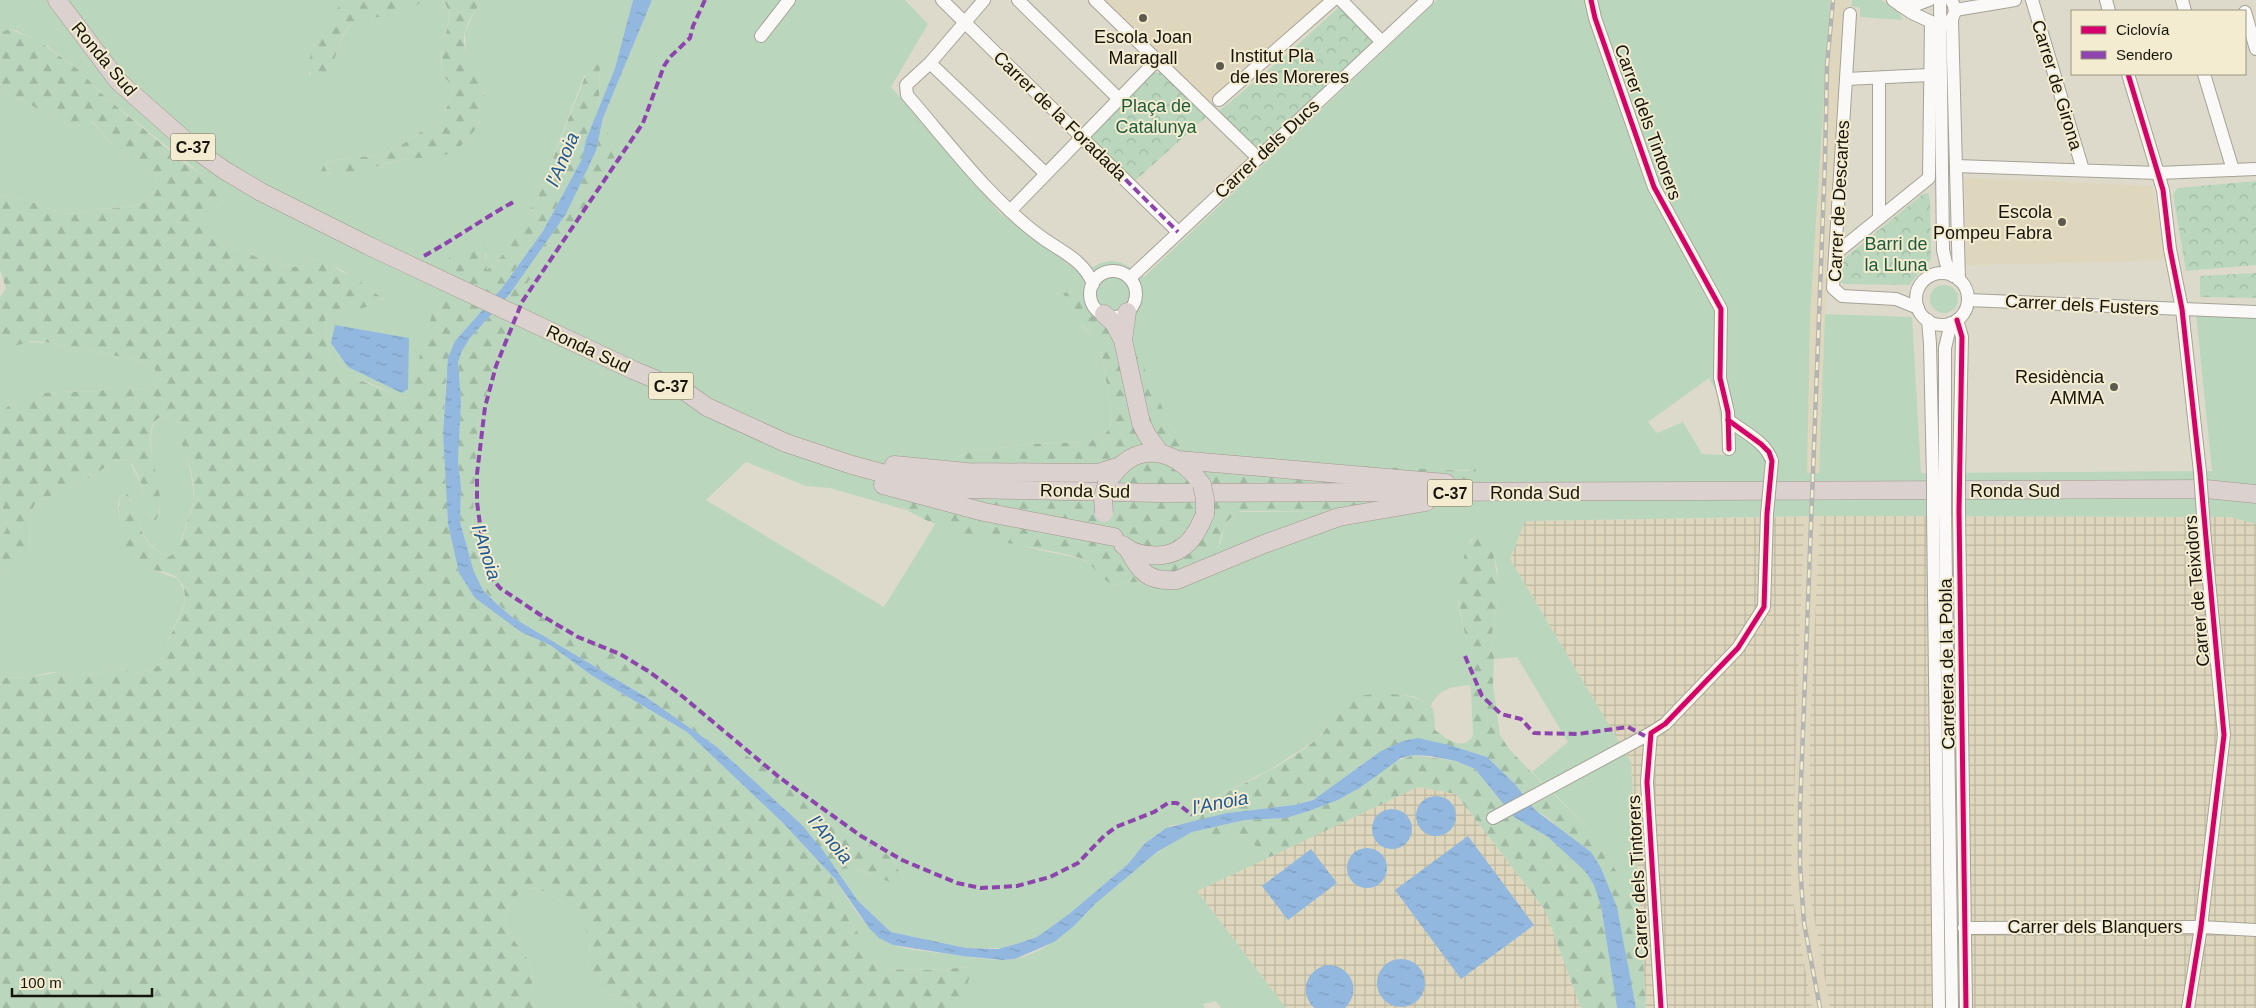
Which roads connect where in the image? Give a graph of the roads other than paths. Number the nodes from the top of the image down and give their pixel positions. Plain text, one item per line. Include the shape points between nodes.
1 (57, 0) edge
2 (789, 0) edge
3 (942, 0) edge
4 (984, 0) edge
5 (1018, 0) edge
6 (1095, 0) edge
7 (1333, 0) edge
8 (1341, 0) edge
9 (1427, 0) edge
10 (1591, 0) edge
11 (1932, 0) edge
12 (2015, 0) edge
13 (2032, 0) edge
14 (1897, 3) edge
15 (1850, 14) dead end
16 (2246, 15) edge
17 (1943, 16) edge
18 (965, 22) junction
19 (761, 36) dead end
20 (1382, 42) junction
21 (2256, 49) edge
22 (1157, 60) junction
23 (930, 63) junction
24 (1930, 74) junction
25 (2128, 75) edge
26 (2204, 75) edge
27 (1879, 78) junction
28 (1846, 79) junction
29 (1119, 99) junction
30 (1219, 100) dead end
31 (1083, 137) junction
32 (1258, 158) junction
33 (1956, 166) junction
34 (2256, 169) edge
35 (2083, 170) junction
36 (2233, 170) junction
37 (1045, 173) junction
38 (2158, 173) junction
39 (1010, 212) junction
40 (1879, 218) junction
41 (1178, 232) junction
42 (1943, 250) junction
43 (1835, 254) junction
44 (1930, 276) junction
45 (1130, 278) junction
46 (1956, 278) junction
47 (1093, 284) junction
48 (1917, 293) junction
49 (1896, 299) junction
50 (1968, 300) junction
51 (1918, 308) junction
52 (2182, 309) junction
53 (1127, 312) junction
54 (2256, 312) edge
55 (1104, 314) junction
56 (1954, 321) junction
57 (1931, 322) junction
58 (1123, 340) junction
59 (1945, 348) junction
60 (707, 407) junction
61 (1728, 420) junction
62 (1141, 423) junction
63 (1729, 449) dead end
64 (1160, 453) junction
65 (1178, 460) junction
66 (1127, 461) junction
67 (1939, 478) junction
68 (2256, 485) edge
69 (2206, 489) junction
70 (1514, 493) junction
71 (2256, 494) edge
72 (2256, 505) edge
73 (1939, 512) junction
74 (1114, 537) junction
75 (1128, 549) junction
76 (1651, 733) junction
77 (1498, 815) dead end
78 (2201, 927) junction
79 (1964, 928) junction
80 (2256, 930) edge
81 (1660, 1008) edge
82 (1938, 1008) edge
83 (1952, 1008) edge
84 (1966, 1008) edge
85 (2188, 1008) edge

1 - 60 highway, Ronda Sud / C-37 via 118,81 196,150 224,170 369,246 686,392
2 - 19 street
3 - 18 street, Carrer de la Foradada
4 - 18 street
5 - 29 street
6 - 22 street
7 - 30 street
8 - 20 street
9 - 20 street, Carrer dels Ducs
10 - 61 street, Carrer dels Tintorers via 1654,187 1721,309 1720,378
11 - 14 street via 1913,6
11 - 17 street
12 - 17 street
13 - 35 street, Carrer de Girona
14 - 17 street via 1912,13
15 - 28 street, Carrer de Descartes
16 - 21 street
17 - 24 street
17 - 33 street
17 - 42 street
18 - 23 street
18 - 31 street, Carrer de la Foradada
20 - 32 street, Carrer dels Ducs
22 - 29 street
22 - 32 street
23 - 37 street
23 - 39 street via 906,85 907,95
24 - 27 street
24 - 40 street via 1929,178
25 - 38 street, Carrer de Teixidors
26 - 36 street
27 - 28 street
27 - 40 street
28 - 43 street, Carrer de Descartes
29 - 31 street
31 - 37 street
31 - 41 street, Carrer de la Foradada
32 - 41 street, Carrer dels Ducs
33 - 35 street
33 - 46 street
34 - 36 street
35 - 38 street
36 - 38 street
37 - 39 street
38 - 52 street, Carrer de Teixidors
39 - 47 street via 1081,264
40 - 43 street
41 - 45 street, Carrer dels Ducs
42 - 44 street
42 - 46 street via 1946,263
43 - 49 street, Carrer de Descartes via 1833,288 1842,296
44 - 46 street via 1945,273
44 - 48 street
45 - 47 street via 1110,271
45 - 53 street via 1136,292
46 - 50 street via 1964,286
47 - 55 street via 1091,298
48 - 49 street, Carrer de Descartes
48 - 51 street
49 - 51 street, Carrer de Descartes
50 - 52 street, Carrer dels Fusters
50 - 56 street via 1963,314
51 - 57 street
52 - 54 street, Carrer dels Fusters
52 - 78 street, Carrer de Teixidors, bridge via 2224,735
53 - 55 street via 1116,316
53 - 58 highway
55 - 58 highway via 1114,323
56 - 57 street
56 - 59 street, Carretera de la Pobla
56 - 79 street, Carretera de la Pobla, bridge via 1962,337 1959,511
57 - 59 street, Carretera de la Pobla
57 - 67 street, Carretera de la Pobla
58 - 62 highway
59 - 67 street, Carretera de la Pobla
60 - 66 highway via 853,458 911,468 967,472 1098,473
60 - 70 highway, Ronda Sud / C-37 via 786,443 852,465 908,480 965,489 1159,493
60 - 74 highway via 766,442 892,488 984,512
61 - 63 street, Carrer dels Tintorers
61 - 76 street, bridge via 1761,444 1772,461 1764,607 1738,648 1666,724
62 - 64 highway
62 - 66 highway via 1141,436
64 - 65 highway
64 - 66 highway
65 - 70 highway via 1478,486
65 - 75 highway, bridge via 1202,485 1204,514 1197,532 1179,550 1166,554 1147,555
66 - 74 highway, bridge via 1107,483 1103,498 1104,513
67 - 73 street, Carretera de la Pobla, bridge
68 - 69 highway, C-37
69 - 70 highway, Ronda Sud / C-37
69 - 71 highway, Ronda Sud / C-37
69 - 72 highway, C-37
70 - 75 highway via 1488,500 1411,504 1339,517 1177,580 1150,577 1139,569
73 - 82 street, Carretera de la Pobla
73 - 83 street, Carretera de la Pobla
74 - 75 highway
76 - 77 street
76 - 81 street, Carrer dels Tintorers via 1647,782
78 - 79 street, Carrer dels Blanquers
78 - 80 street, Carrer dels Blanquers
78 - 85 street, Carrer de Teixidors
79 - 84 street, Carretera de la Pobla

